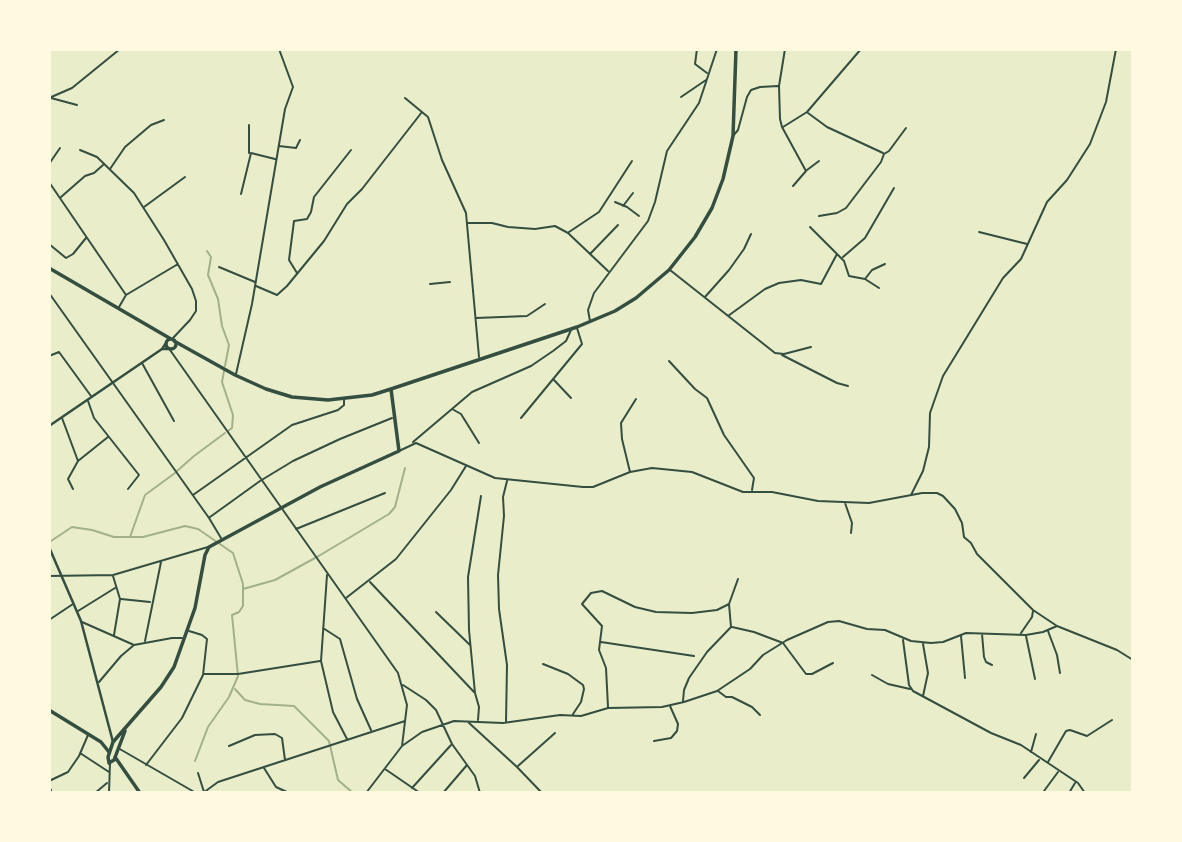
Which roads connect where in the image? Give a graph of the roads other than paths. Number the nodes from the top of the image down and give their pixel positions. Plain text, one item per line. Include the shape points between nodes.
1 (120, 49) edge
2 (279, 49) edge
3 (697, 49) edge
4 (718, 49) edge
5 (736, 49) edge
6 (785, 49) edge
7 (861, 49) edge
8 (1116, 49) edge
9 (709, 75) junction
10 (707, 80) junction
11 (779, 86) junction
12 (681, 97) dead end
13 (49, 98) edge
14 (405, 98) dead end
15 (76, 105) dead end
16 (423, 111) junction
17 (807, 112) junction
18 (164, 120) dead end
19 (249, 125) dead end
20 (782, 127) junction
21 (906, 128) dead end
22 (733, 136) junction
23 (300, 140) dead end
24 (278, 146) junction
25 (60, 148) dead end
26 (80, 150) dead end
27 (351, 150) dead end
28 (250, 154) junction
29 (884, 154) junction
30 (276, 160) junction
31 (632, 161) dead end
32 (819, 161) dead end
33 (49, 164) edge
34 (104, 164) junction
35 (110, 169) junction
36 (806, 171) junction
37 (185, 177) dead end
38 (49, 182) edge
39 (793, 186) dead end
40 (894, 188) dead end
41 (633, 193) dead end
42 (241, 194) dead end
43 (60, 198) junction
44 (615, 202) dead end
45 (622, 207) junction
46 (144, 208) junction
47 (639, 216) dead end
48 (819, 216) dead end
49 (467, 223) junction
50 (618, 225) dead end
51 (810, 227) dead end
52 (979, 232) dead end
53 (568, 233) junction
54 (751, 234) dead end
55 (87, 237) junction
56 (49, 244) edge
57 (1028, 244) junction
58 (590, 254) junction
59 (837, 254) junction
60 (842, 258) junction
61 (178, 264) junction
62 (885, 264) dead end
63 (219, 267) dead end
64 (49, 268) edge
65 (669, 270) junction
66 (608, 272) junction
67 (298, 274) junction
68 (865, 279) junction
69 (450, 282) dead end
70 (256, 284) junction
71 (430, 284) dead end
72 (879, 288) dead end
73 (49, 293) edge
74 (126, 295) junction
75 (705, 297) junction
76 (54, 300) junction
77 (49, 303) edge
78 (545, 304) dead end
79 (118, 307) junction
80 (729, 316) junction
81 (475, 318) junction
82 (590, 322) junction
83 (574, 328) junction
84 (170, 341) junction
85 (182, 345) junction
86 (811, 347) dead end
87 (171, 348) junction
88 (162, 349) junction
89 (781, 354) junction
90 (49, 356) edge
91 (479, 359) junction
92 (669, 360) dead end
93 (142, 362) junction
94 (236, 375) junction
95 (553, 379) junction
96 (112, 383) junction
97 (848, 386) dead end
98 (391, 389) junction
99 (90, 398) junction
100 (344, 398) junction
101 (571, 398) dead end
102 (636, 399) dead end
103 (451, 408) junction
104 (62, 417) junction
105 (393, 418) junction
106 (521, 418) dead end
107 (174, 421) dead end
108 (50, 424) edge
109 (108, 436) junction
110 (413, 443) junction
111 (479, 443) dead end
112 (398, 452) junction
113 (245, 459) junction
114 (78, 461) junction
115 (467, 465) junction
116 (630, 472) junction
117 (507, 480) junction
118 (260, 481) junction
119 (73, 489) dead end
120 (128, 489) dead end
121 (751, 492) junction
122 (385, 493) dead end
123 (193, 495) junction
124 (911, 495) junction
125 (481, 496) dead end
126 (844, 502) junction
127 (280, 508) junction
128 (209, 518) junction
129 (296, 529) junction
130 (851, 533) dead end
131 (218, 540) junction
132 (49, 547) edge
133 (209, 547) junction
134 (161, 562) junction
135 (327, 574) junction
136 (113, 575) junction
137 (61, 576) junction
138 (49, 577) edge
139 (738, 579) dead end
140 (369, 581) junction
141 (116, 588) junction
142 (120, 599) junction
143 (345, 599) junction
144 (74, 603) junction
145 (152, 603) junction
146 (730, 604) junction
147 (1033, 610) junction
148 (77, 612) junction
149 (436, 612) dead end
150 (49, 620) edge
151 (81, 621) junction
152 (1058, 626) junction
153 (731, 627) junction
154 (322, 628) junction
155 (1047, 630) junction
156 (188, 631) junction
157 (982, 633) junction
158 (1019, 634) junction
159 (114, 635) junction
160 (960, 635) junction
161 (1026, 635) junction
162 (186, 638) junction
163 (903, 639) junction
164 (144, 642) junction
165 (600, 642) junction
166 (783, 643) junction
167 (922, 643) junction
168 (134, 645) junction
169 (471, 645) junction
170 (694, 656) dead end
171 (1133, 660) edge
172 (321, 661) junction
173 (832, 663) dead end
174 (543, 664) dead end
175 (992, 665) dead end
176 (203, 673) junction
177 (1060, 673) dead end
178 (872, 675) dead end
179 (965, 678) dead end
180 (1035, 679) dead end
181 (99, 682) junction
182 (402, 685) junction
183 (911, 689) junction
184 (718, 691) junction
185 (475, 693) junction
186 (923, 696) junction
187 (684, 702) junction
188 (669, 705) junction
189 (608, 708) junction
190 (49, 710) edge
191 (572, 715) junction
192 (760, 715) dead end
193 (1112, 720) dead end
194 (405, 721) junction
195 (468, 721) junction
196 (478, 721) junction
197 (506, 722) junction
198 (442, 726) junction
199 (372, 732) junction
200 (555, 733) dead end
201 (88, 734) junction
202 (1036, 734) dead end
203 (347, 739) junction
204 (654, 741) dead end
205 (101, 743) junction
206 (116, 743) junction
207 (452, 744) junction
208 (229, 746) dead end
209 (402, 746) junction
210 (109, 752) junction
211 (80, 753) junction
212 (1031, 753) junction
213 (115, 757) junction
214 (1040, 759) junction
215 (285, 760) junction
216 (110, 762) junction
217 (1048, 763) junction
218 (146, 765) junction
219 (467, 765) junction
220 (263, 766) junction
221 (121, 767) junction
222 (517, 767) junction
223 (101, 768) junction
224 (384, 769) junction
225 (1059, 771) junction
226 (109, 772) junction
227 (198, 773) dead end
228 (1024, 778) dead end
229 (108, 782) junction
230 (1076, 782) junction
231 (49, 783) edge
232 (412, 788) junction
233 (1044, 791) dead end
234 (204, 792) edge
235 (52, 793) edge
236 (95, 793) edge
237 (109, 793) edge
238 (140, 793) edge
239 (196, 793) edge
240 (289, 793) edge
241 (366, 793) edge
242 (420, 793) edge
243 (443, 793) edge
244 (480, 793) edge
245 (542, 793) edge
246 (1069, 793) edge
247 (1085, 793) edge

1 - 13 street via 72,88
2 - 24 street via 293,87
3 - 9 street via 695,64
4 - 9 street
5 - 22 main road
6 - 11 street
7 - 17 street
8 - 57 street via 1106,102 1090,144 1047,202
9 - 10 street
10 - 12 street
10 - 66 street via 699,103 667,150 648,221
11 - 20 street
11 - 22 street via 751,90
13 - 15 street
14 - 16 street
16 - 49 street
16 - 67 street via 347,204
17 - 20 street
17 - 29 street via 827,127
18 - 35 street via 151,125 125,148
19 - 28 street
20 - 36 street
21 - 29 street
22 - 65 main road via 712,208
23 - 24 street via 296,148
24 - 30 street
25 - 33 street
26 - 34 street
27 - 67 street via 314,197 307,219 294,221 289,260
28 - 30 street
28 - 42 street
29 - 48 street via 846,208
30 - 70 street
31 - 53 street via 599,212
32 - 36 street
34 - 35 street
34 - 43 street
35 - 46 street
36 - 39 street
37 - 46 street
38 - 43 street
40 - 60 street via 866,238
41 - 45 street
43 - 55 street
44 - 45 street
45 - 47 street
46 - 61 street
49 - 53 street via 536,229 555,226
49 - 81 street
50 - 58 street
51 - 59 street
52 - 57 street
53 - 58 street
54 - 75 street
55 - 56 street via 66,258
55 - 74 street
57 - 124 street via 943,376 930,414 923,471
58 - 66 street
59 - 60 street
59 - 80 street via 821,284 801,280 779,283
60 - 68 street via 849,276
61 - 74 street
61 - 84 street via 192,289 196,309
62 - 68 street
63 - 70 street
64 - 79 main road
65 - 75 street
65 - 82 main road via 636,298
66 - 82 street via 591,299
67 - 70 street via 277,295
68 - 72 street
69 - 71 street
70 - 94 street
73 - 76 street
74 - 79 street
75 - 80 street
76 - 77 street
76 - 96 street
78 - 81 street via 527,316
79 - 84 main road
80 - 89 street
81 - 91 street
82 - 83 main road
83 - 91 main road
83 - 95 street via 582,344
83 - 103 street via 566,341 541,359 485,385
84 - 85 main road
84 - 87 main road
84 - 87 main road
84 - 88 street
85 - 87 main road
85 - 94 main road
86 - 89 street
87 - 88 street
87 - 113 street
88 - 93 street
89 - 97 street
90 - 99 street via 59,352
91 - 98 main road
92 - 121 street via 708,398 724,435 754,478
93 - 96 street
93 - 107 street
94 - 100 main road via 292,397
95 - 101 street
95 - 106 street
96 - 99 street
96 - 123 street
98 - 100 main road
98 - 105 main road
99 - 104 street
99 - 109 street via 94,418
100 - 113 street via 342,407 292,425
102 - 116 street via 621,423
103 - 110 street
103 - 111 street via 461,414
104 - 108 street
104 - 114 street
105 - 112 main road
105 - 118 street via 316,450
109 - 114 street
109 - 120 street via 139,475
110 - 112 street
110 - 115 street
112 - 127 main road
113 - 118 street
113 - 123 street
114 - 119 street via 68,479
115 - 117 street
115 - 140 street via 396,559
116 - 117 street via 588,487
116 - 121 street via 652,468 692,472
117 - 197 street via 498,575 507,665
118 - 127 street
118 - 128 street
121 - 126 street
122 - 129 street
123 - 128 street
124 - 126 street via 881,502
124 - 147 street via 937,493 951,503 964,537 977,554
125 - 169 street via 468,577
126 - 130 street
127 - 129 street
127 - 131 main road
128 - 131 street
129 - 135 street
131 - 133 main road
132 - 137 street
133 - 134 street
133 - 156 main road
134 - 136 street
134 - 145 street
135 - 143 street
135 - 154 street
136 - 137 street
136 - 141 street
137 - 138 street
137 - 144 street
139 - 146 street
140 - 143 street
140 - 185 street
141 - 142 street
141 - 148 street
142 - 145 street
142 - 159 street
143 - 182 street via 392,663
144 - 148 street
144 - 150 street
145 - 164 street
146 - 153 street
146 - 165 street via 692,613 656,612 595,592 582,604 602,625
147 - 152 street
147 - 158 street
148 - 151 street
149 - 169 street
151 - 159 street
151 - 181 street
152 - 155 street
152 - 171 street
153 - 166 street
153 - 187 street via 689,678
154 - 172 street
154 - 199 street via 340,639 356,699
155 - 161 street
155 - 177 street
156 - 162 main road
156 - 176 street via 207,639
157 - 158 street
157 - 160 street
157 - 175 street via 984,657
158 - 161 street
159 - 168 street
160 - 167 street
160 - 179 street
161 - 180 street
162 - 164 street
162 - 206 main road via 171,673
163 - 166 street via 888,630 834,621
163 - 167 street
163 - 183 street
164 - 168 street
165 - 170 street
165 - 189 street
166 - 173 street via 806,674
166 - 184 street
167 - 186 street via 928,673
168 - 181 street
169 - 185 street
172 - 176 street via 238,673
172 - 203 street via 333,712
174 - 191 street via 583,685 581,702
176 - 218 street via 181,718
178 - 183 street
181 - 206 street
182 - 194 street
182 - 198 street via 431,704
183 - 186 street
184 - 187 street
184 - 192 street
185 - 196 street
186 - 212 street
187 - 188 street
188 - 189 street
188 - 204 street via 677,731 671,738
189 - 191 street
190 - 201 main road
191 - 197 street
193 - 217 street via 1087,736 1066,731
194 - 199 street
194 - 209 street
195 - 196 street
195 - 198 street
195 - 222 street
196 - 197 street
198 - 207 street
198 - 209 street via 422,732
199 - 203 street
200 - 222 street
201 - 205 main road
201 - 211 street
202 - 212 street
203 - 215 street
205 - 206 main road
205 - 210 main road
206 - 210 main road
206 - 213 main road
206 - 218 street
207 - 219 street
207 - 232 street
208 - 215 street via 255,735 275,734 282,738
209 - 224 street
210 - 216 main road
211 - 223 street
211 - 231 street via 68,772
212 - 214 street
213 - 216 main road
213 - 221 main road
214 - 217 street
214 - 228 street
215 - 220 street
216 - 221 main road
216 - 223 street
216 - 226 street
217 - 225 street
218 - 239 street
219 - 243 street
219 - 244 street
220 - 234 street via 218,782
220 - 240 street via 276,787
221 - 238 main road
222 - 245 street
223 - 226 street
224 - 232 street
224 - 241 street
225 - 230 street
225 - 233 street
226 - 229 street
227 - 234 street
229 - 236 street
229 - 237 street
230 - 246 street
230 - 247 street
231 - 235 street
232 - 242 street

